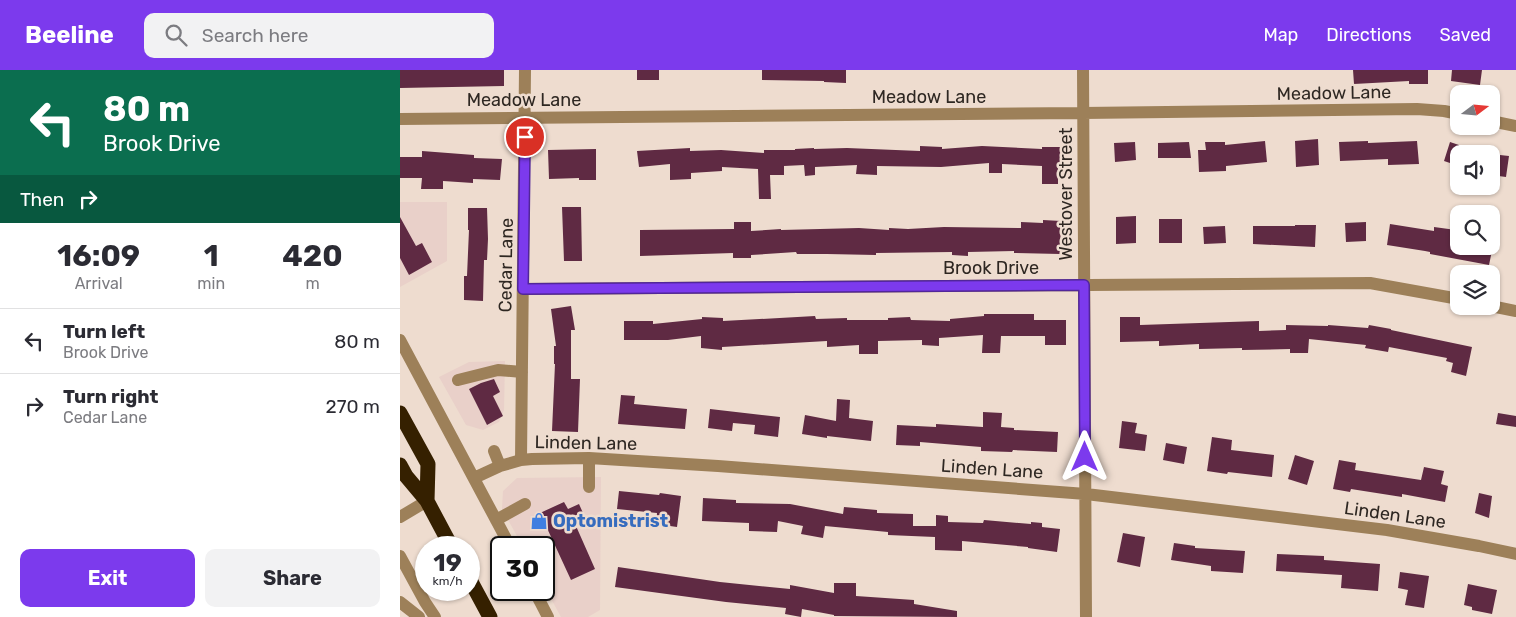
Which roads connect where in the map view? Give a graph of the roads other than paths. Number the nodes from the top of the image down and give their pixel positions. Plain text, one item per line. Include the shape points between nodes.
1 (526, 70) edge
2 (1083, 70) edge
3 (1450, 112) edge
4 (1083, 113) junction
5 (400, 118) edge
6 (525, 118) junction
7 (1500, 123) edge
8 (1516, 126) edge
9 (1084, 285) junction
10 (523, 289) junction
11 (1450, 297) edge
12 (1500, 308) edge
13 (1516, 311) edge
14 (400, 340) edge
15 (522, 372) junction
16 (458, 380) dead end
17 (400, 413) edge
18 (494, 451) dead end
19 (589, 458) junction
20 (521, 460) junction
21 (400, 465) edge
22 (500, 466) junction
23 (474, 478) junction
24 (589, 487) dead end
25 (1086, 494) junction
26 (427, 501) junction
27 (525, 504) dead end
28 (400, 517) edge
29 (496, 520) junction
30 (446, 536) edge
31 (505, 536) edge
32 (1516, 554) edge
33 (400, 556) edge
34 (480, 598) edge
35 (540, 601) edge
36 (400, 602) edge
37 (418, 617) edge
38 (436, 617) edge
39 (490, 617) edge
40 (548, 617) edge
41 (1086, 617) edge

1 - 6 street, Cedar Lane
2 - 4 street, Westover Street
3 - 4 street, Meadow Lane via 1416,109
4 - 6 street, Meadow Lane
4 - 9 street, Westover Street
5 - 6 street, Meadow Lane
6 - 10 street, Cedar Lane
7 - 8 street
9 - 10 street, Brook Drive
9 - 11 street, Brook Drive via 1370,283
9 - 25 street, Westover Street
10 - 15 street, Cedar Lane
12 - 13 street
14 - 23 street
15 - 16 street via 498,370
15 - 20 street, Cedar Lane
17 - 26 highway via 428,464
18 - 22 street
19 - 20 street, Linden Lane
19 - 24 street
19 - 25 street, Linden Lane
20 - 22 street, Linden Lane
21 - 26 highway
22 - 23 street, Linden Lane
23 - 29 street
25 - 32 street, Linden Lane via 1387,530
25 - 41 street, Westover Street
26 - 28 street
26 - 30 highway
27 - 29 street
29 - 31 street
33 - 38 street
34 - 39 highway
35 - 40 street
36 - 37 street

